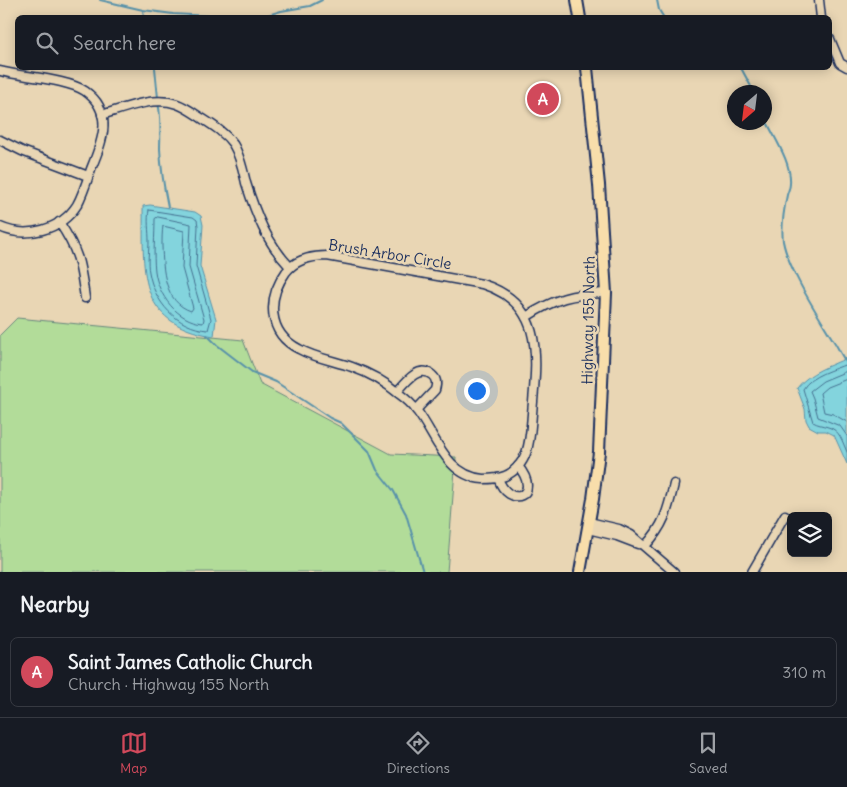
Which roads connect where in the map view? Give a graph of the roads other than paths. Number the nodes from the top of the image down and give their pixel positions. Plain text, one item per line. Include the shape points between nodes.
1 (577, 0) edge
2 (819, 0) edge
3 (580, 15) edge
4 (821, 15) edge
5 (832, 45) edge
6 (847, 67) edge
7 (587, 70) edge
8 (0, 71) edge
9 (102, 115) junction
10 (0, 140) edge
11 (88, 176) junction
12 (59, 222) junction
13 (0, 227) edge
14 (290, 267) junction
15 (606, 293) junction
16 (85, 298) dead end
17 (526, 317) junction
18 (397, 392) junction
19 (416, 410) junction
20 (518, 466) junction
21 (498, 478) junction
22 (674, 484) dead end
23 (785, 515) dead end
24 (588, 525) junction
25 (645, 546) junction
26 (580, 572) edge
27 (674, 572) edge
28 (752, 572) edge

1 - 3 main road
2 - 4 street
5 - 6 street via 840,63
7 - 15 main road, Highway 155 North
8 - 9 street via 78,87 93,98
9 - 11 street via 103,136
9 - 14 street via 151,102 169,102 184,107 220,131 238,154 264,230
10 - 11 street via 22,152
11 - 12 street via 77,205
12 - 13 street via 33,232 15,232
12 - 16 street via 79,258
14 - 17 street, Brush Arbor Circle via 304,259 327,256 482,284 508,296
14 - 18 street via 276,289 272,306 277,326 286,339 295,348 368,374
15 - 17 street via 565,297
15 - 24 main road, Highway 155 North via 600,444
17 - 20 street, Brush Arbor Circle via 534,338 536,360 530,440
18 - 19 street
18 - 19 street via 417,372 432,375 436,381 435,390
19 - 21 street via 457,469 472,477
20 - 21 street
20 - 21 street via 528,481 522,494 506,493
22 - 25 street via 664,522
23 - 28 street
24 - 25 street
24 - 26 main road, Highway 155 North
25 - 27 street

